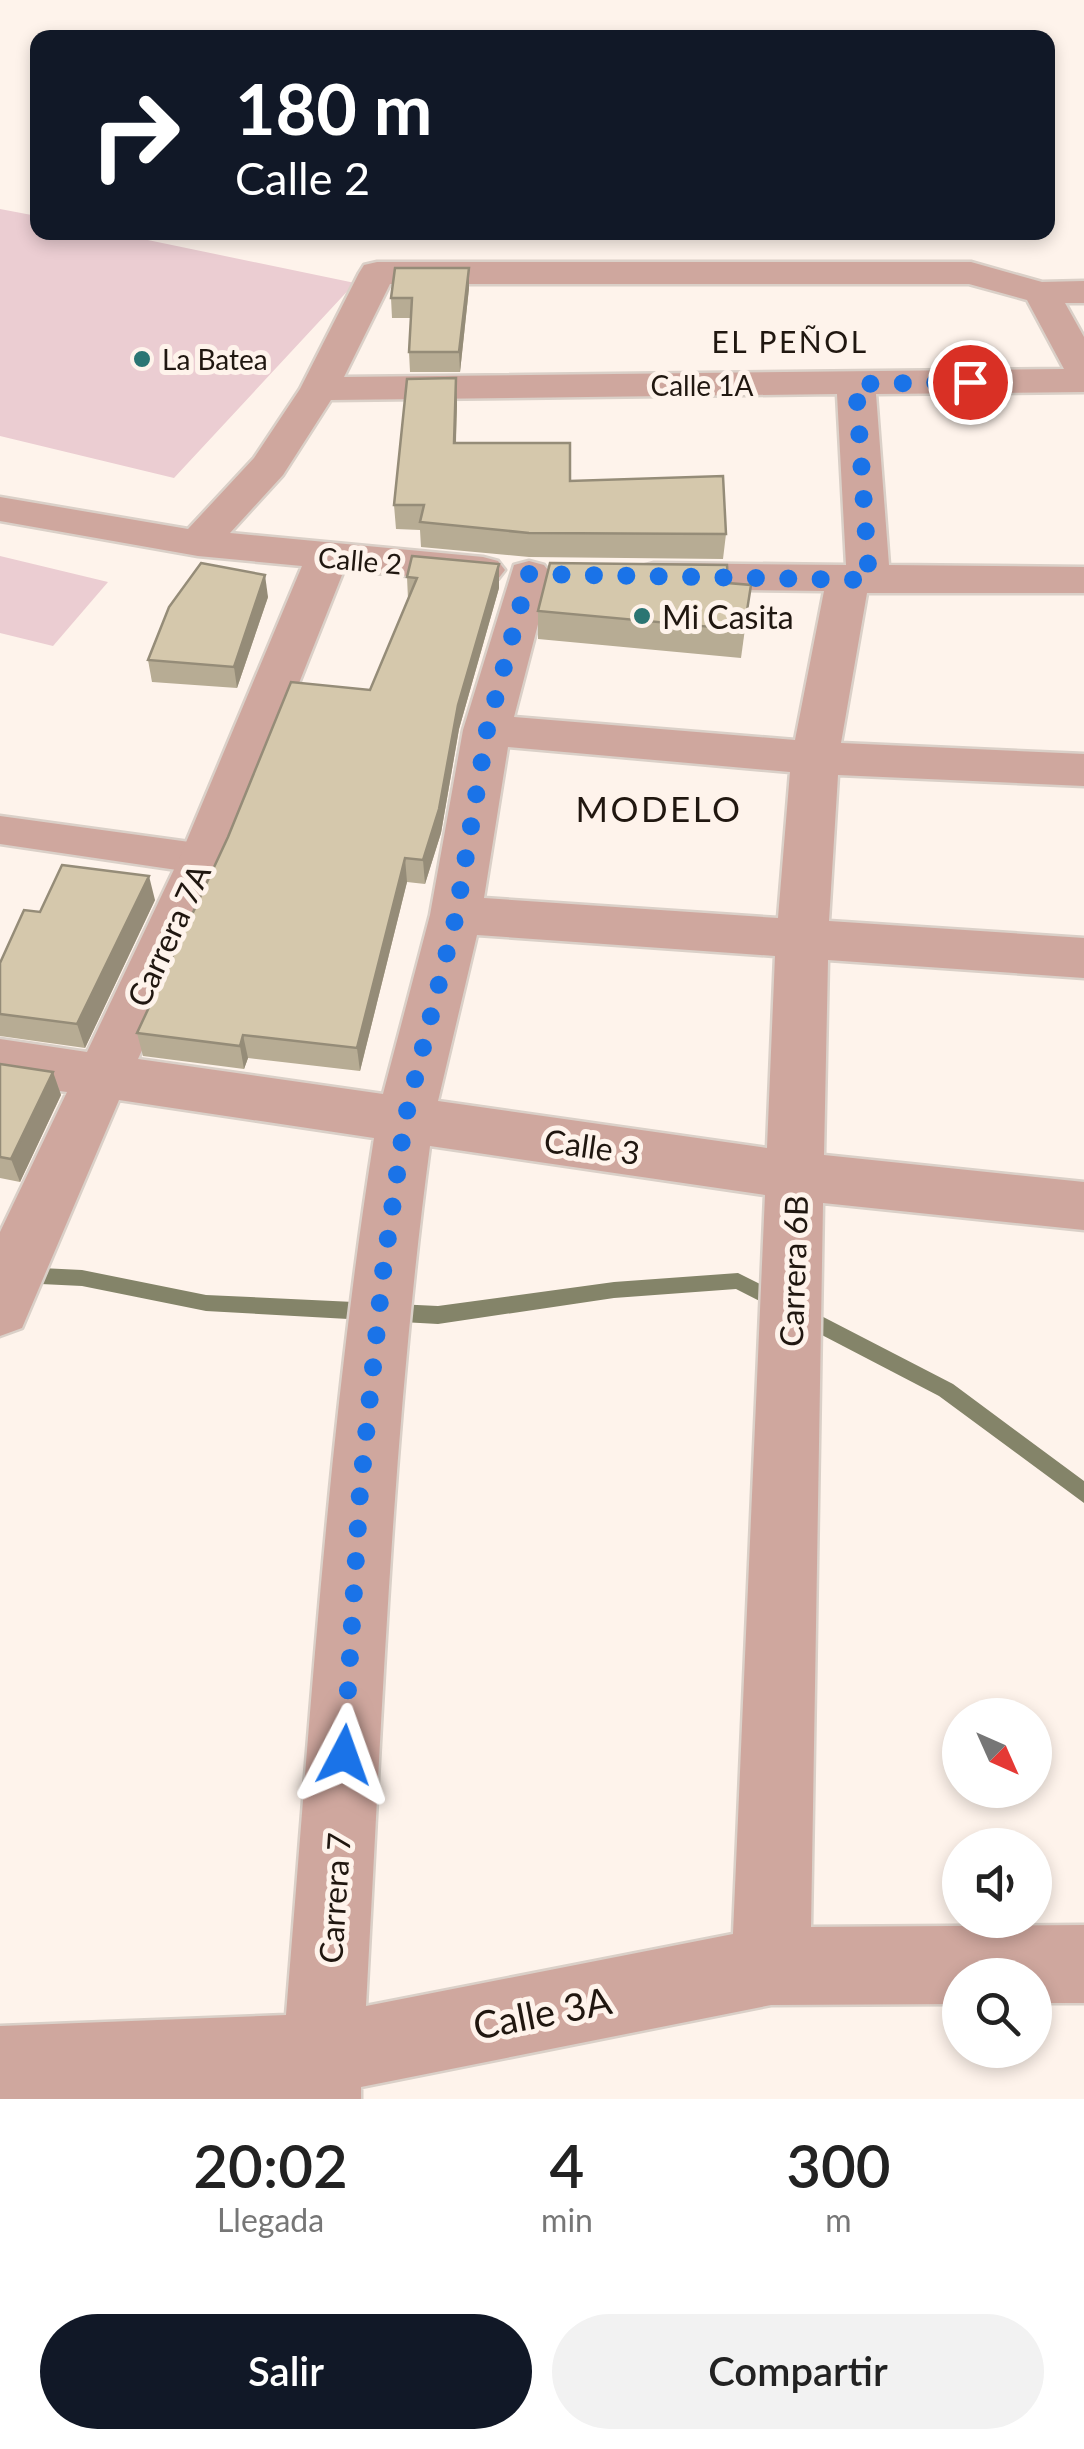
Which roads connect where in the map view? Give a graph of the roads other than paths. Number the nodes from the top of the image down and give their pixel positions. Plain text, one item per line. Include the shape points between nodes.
1 (1084, 292) edge
2 (1041, 293) junction
3 (1084, 371) edge
4 (1084, 380) edge
5 (856, 384) junction
6 (319, 388) junction
7 (0, 509) edge
8 (198, 544) junction
9 (327, 558) junction
10 (569, 574) junction
11 (859, 580) junction
12 (1084, 580) edge
13 (487, 730) junction
14 (814, 758) junction
15 (1084, 770) edge
16 (0, 830) edge
17 (204, 859) junction
18 (456, 916) junction
19 (802, 940) junction
20 (1084, 958) edge
21 (0, 1062) edge
22 (102, 1077) junction
23 (405, 1119) junction
24 (796, 1176) junction
25 (1084, 1206) edge
26 (1, 1303) edge
27 (1084, 1964) edge
28 (771, 1966) junction
29 (0, 2066) edge
30 (322, 2077) edge

1 - 2 street
2 - 3 street
2 - 6 street via 971,273 377,273
4 - 5 street, Calle 1A
5 - 6 street, Calle 1A
5 - 11 street, Carrera 6B
6 - 8 street via 268,466
7 - 8 street, Calle 2
8 - 9 street, Calle 2
9 - 10 street, Calle 2
9 - 17 street, Carrera 7A
10 - 11 street, Calle 2
10 - 13 street, Carrera 7
11 - 12 street, Calle 2
11 - 14 street, Carrera 6B
13 - 14 street
13 - 18 street, Carrera 7
14 - 15 street
14 - 19 street, Carrera 6B
16 - 17 street
17 - 22 street, Carrera 7A
18 - 19 street
18 - 23 street, Carrera 7
19 - 20 street
19 - 24 street, Carrera 6B
21 - 22 street, Calle 3
22 - 23 street, Calle 3
22 - 26 street, Carrera 7A
23 - 24 street, Calle 3
23 - 30 street, Carrera 7 via 360,1492
24 - 25 street, Calle 3
24 - 28 street, Carrera 6B
27 - 28 street, Calle 3A
28 - 30 street, Calle 3A
29 - 30 street, Calle 3A

